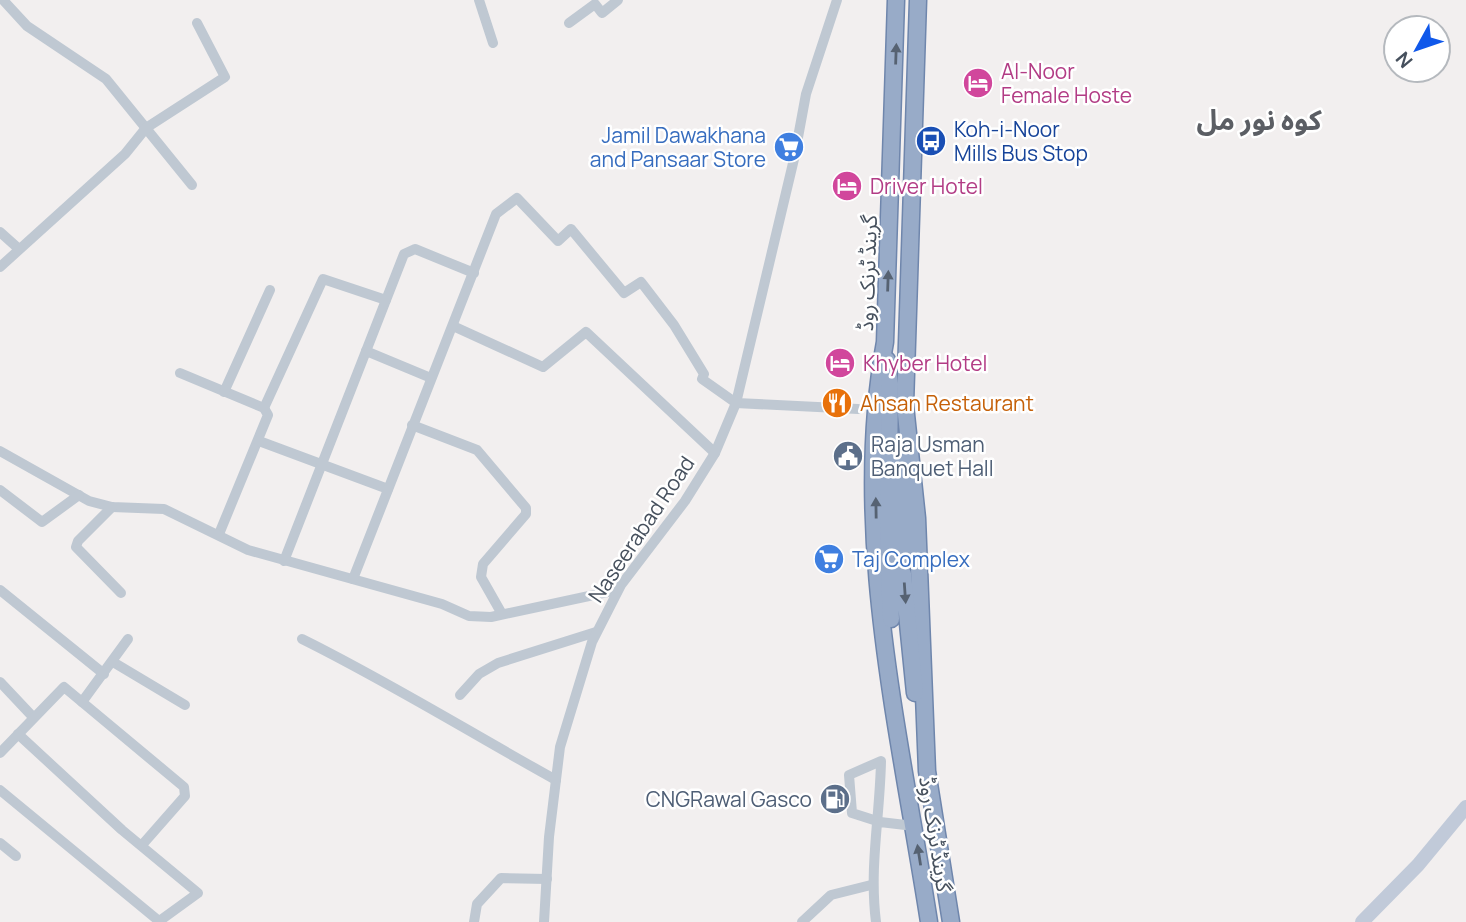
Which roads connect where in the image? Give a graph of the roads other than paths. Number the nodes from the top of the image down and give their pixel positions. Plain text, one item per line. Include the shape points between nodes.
1 (4, 0) edge
2 (479, 0) edge
3 (618, 0) edge
4 (837, 0) edge
5 (896, 0) edge
6 (918, 0) edge
7 (197, 23) dead end
8 (569, 23) dead end
9 (493, 43) dead end
10 (146, 128) junction
11 (192, 185) dead end
12 (0, 232) edge
13 (19, 249) junction
14 (0, 267) edge
15 (474, 273) junction
16 (270, 290) dead end
17 (386, 300) junction
18 (453, 326) junction
19 (885, 342) junction
20 (366, 351) junction
21 (180, 373) dead end
22 (431, 378) junction
23 (224, 391) junction
24 (736, 403) junction
25 (905, 405) junction
26 (264, 408) junction
27 (858, 409) dead end
28 (412, 425) junction
29 (258, 440) junction
30 (0, 451) edge
31 (715, 453) junction
32 (322, 464) junction
33 (388, 489) junction
34 (0, 490) edge
35 (79, 495) junction
36 (112, 507) junction
37 (219, 534) junction
38 (284, 561) junction
39 (353, 579) junction
40 (0, 590) edge
41 (617, 590) junction
42 (121, 593) dead end
43 (502, 614) junction
44 (596, 632) junction
45 (128, 639) dead end
46 (302, 639) dead end
47 (113, 662) junction
48 (104, 674) junction
49 (0, 682) edge
50 (460, 695) dead end
51 (82, 702) junction
52 (185, 705) dead end
53 (33, 717) junction
54 (18, 734) junction
55 (901, 751) junction
56 (0, 753) edge
57 (928, 771) junction
58 (556, 780) junction
59 (0, 790) edge
60 (1466, 807) edge
61 (880, 822) junction
62 (914, 826) junction
63 (0, 843) edge
64 (142, 845) junction
65 (16, 856) dead end
66 (547, 879) junction
67 (871, 885) junction
68 (1367, 921) edge
69 (158, 922) edge
70 (474, 922) edge
71 (544, 922) edge
72 (803, 922) edge
73 (876, 922) edge
74 (929, 922) edge
75 (951, 922) edge

1 - 10 street via 27,26 106,79
2 - 9 street
3 - 8 street via 602,13 595,4
4 - 24 street, Naseerabad Road via 806,94
19 -> 5 highway, گرینڈ ٹرنک روڈ
6 - 25 highway, گرینڈ ٹرنک روڈ
7 - 10 street via 225,77
10 - 11 street
10 - 13 street via 125,154
12 - 13 street
13 - 14 street
15 - 17 street via 409,250
15 - 18 street
15 - 24 street via 496,214 517,198 558,241 571,229 624,293 641,282 674,325 704,374 702,379
16 - 23 street
17 - 20 street
17 - 26 street via 323,279
18 - 22 street
18 - 31 street via 543,367 586,332
19 - 25 highway via 890,384 888,557 895,562 903,558
55 -> 19 highway, گرینڈ ٹرنک روڈ via 884,652 878,572 877,397
20 - 22 street
20 - 32 street
21 - 23 street
22 - 28 street
23 - 26 street
24 - 27 street
24 - 31 street, Naseerabad Road
25 - 57 highway, گرینڈ ٹرنک روڈ via 916,519
26 - 29 street via 268,415
28 - 33 street
28 - 43 street via 477,450 526,508 521,521 483,564 481,577
29 - 32 street
29 - 37 street
30 - 35 street
31 - 41 street, Naseerabad Road via 685,501
32 - 33 street
32 - 38 street
33 - 39 street
34 - 35 street via 42,522
35 - 36 street
36 - 37 street via 164,509
36 - 42 street via 76,547
37 - 38 street via 248,550
38 - 39 street
39 - 43 street via 470,616
40 - 48 street
41 - 43 street
41 - 44 street, Naseerabad Road
44 - 50 street via 498,663 479,674
44 - 58 street, Naseerabad Road via 560,747
45 - 47 street
46 - 58 street via 385,680
47 - 48 street
47 - 52 street
48 - 51 street
49 - 53 street
51 - 53 street via 64,687
51 - 64 street via 184,787 185,796
53 - 54 street
54 - 56 street
54 - 64 street
55 -> 57 highway via 890,599 889,573 894,569 903,573 911,667
55 - 62 highway, گرینڈ ٹرنک روڈ
57 - 75 highway, گرینڈ ٹرنک روڈ
58 - 66 street, Naseerabad Road
59 - 69 street
60 - 68 main road
61 - 61 street via 852,813 849,775 881,761
61 - 62 street
61 - 67 street
74 -> 62 highway, گرینڈ ٹرنک روڈ
63 - 65 street
64 - 69 street via 198,893
66 - 70 street via 501,878 477,904
66 - 71 street, Naseerabad Road
67 - 72 street via 831,895
67 - 73 street

